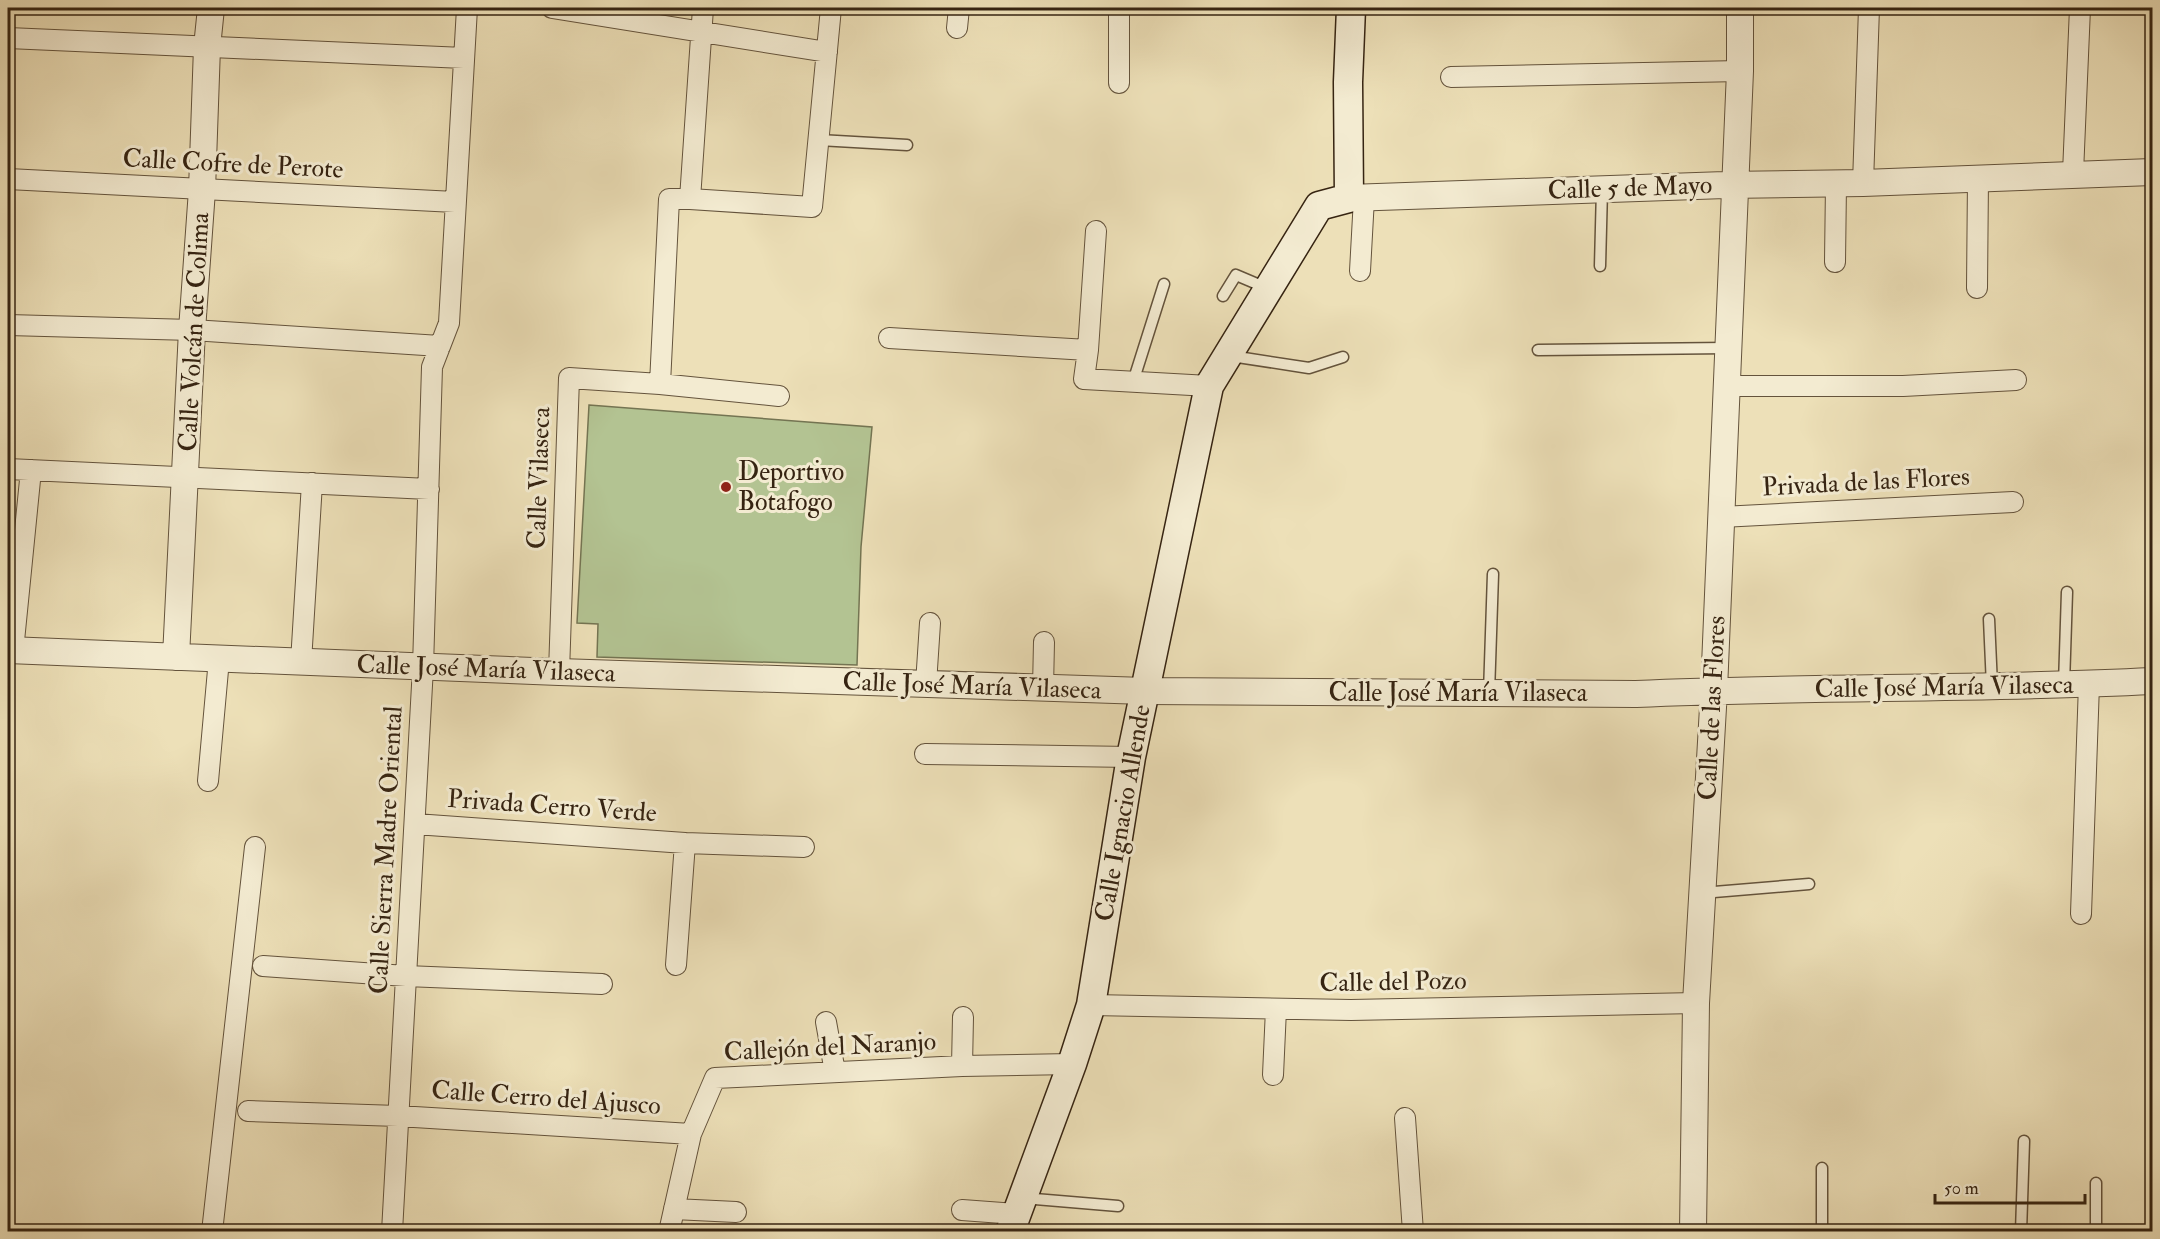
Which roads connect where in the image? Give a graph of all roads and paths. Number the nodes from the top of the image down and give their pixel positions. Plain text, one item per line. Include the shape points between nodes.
1 (211, 8) edge
2 (467, 8) edge
3 (552, 8) edge
4 (703, 8) edge
5 (831, 8) edge
6 (959, 8) edge
7 (1119, 8) edge
8 (1351, 8) edge
9 (1740, 8) edge
10 (1869, 8) edge
11 (2080, 8) edge
12 (618, 13) edge
13 (957, 28) dead end
14 (701, 32) junction
15 (8, 38) edge
16 (207, 47) junction
17 (827, 52) junction
18 (464, 58) junction
19 (1740, 70) junction
20 (1451, 77) dead end
21 (1119, 83) dead end
22 (819, 140) junction
23 (907, 145) dead end
24 (2152, 172) edge
25 (2073, 173) junction
26 (1978, 178) junction
27 (8, 179) edge
28 (1863, 183) junction
29 (1836, 184) junction
30 (1735, 185) junction
31 (1602, 189) junction
32 (202, 190) junction
33 (1356, 198) junction
34 (690, 199) junction
35 (455, 202) junction
36 (1096, 231) dead end
37 (1835, 262) dead end
38 (1600, 266) dead end
39 (1360, 271) dead end
40 (1164, 284) dead end
41 (1977, 288) dead end
42 (1269, 289) junction
43 (1223, 296) dead end
44 (8, 325) edge
45 (192, 330) junction
46 (889, 338) dead end
47 (441, 346) junction
48 (1728, 348) junction
49 (1088, 350) junction
50 (1538, 350) dead end
51 (1228, 356) junction
52 (1343, 357) dead end
53 (2016, 380) dead end
54 (1133, 382) junction
55 (660, 384) junction
56 (1209, 386) junction
57 (1727, 386) junction
58 (779, 396) dead end
59 (8, 469) edge
60 (30, 470) junction
61 (186, 476) junction
62 (312, 483) junction
63 (429, 489) junction
64 (2013, 502) dead end
65 (1721, 517) junction
66 (1493, 574) dead end
67 (2067, 592) dead end
68 (1989, 619) dead end
69 (930, 623) dead end
70 (1044, 642) dead end
71 (10, 651) edge
72 (176, 657) junction
73 (219, 659) junction
74 (301, 662) junction
75 (423, 666) junction
76 (559, 672) junction
77 (2152, 681) edge
78 (926, 684) junction
79 (2089, 684) junction
80 (2064, 685) junction
81 (1992, 686) junction
82 (1043, 688) junction
83 (1714, 690) junction
84 (1145, 691) junction
85 (1488, 693) junction
86 (925, 754) dead end
87 (1131, 757) junction
88 (208, 781) dead end
89 (414, 824) junction
90 (685, 843) junction
91 (255, 847) dead end
92 (804, 847) dead end
93 (1809, 884) dead end
94 (1702, 893) junction
95 (2081, 914) dead end
96 (676, 964) dead end
97 (263, 966) dead end
98 (406, 976) junction
99 (602, 984) dead end
100 (1696, 1004) junction
101 (1090, 1005) junction
102 (1276, 1009) junction
103 (963, 1017) dead end
104 (826, 1022) dead end
105 (1072, 1064) junction
106 (962, 1066) junction
107 (835, 1072) junction
108 (1273, 1075) dead end
109 (248, 1111) dead end
110 (398, 1116) junction
111 (1405, 1118) dead end
112 (691, 1134) junction
113 (2024, 1141) dead end
114 (1822, 1168) dead end
115 (2096, 1183) dead end
116 (1118, 1206) dead end
117 (674, 1209) junction
118 (962, 1210) dead end
119 (736, 1212) dead end
120 (1016, 1214) edge
121 (212, 1232) edge
122 (392, 1232) edge
123 (669, 1232) edge
124 (1413, 1232) edge
125 (1694, 1232) edge
126 (1822, 1232) edge
127 (2021, 1232) edge
128 (2096, 1232) edge

1 - 16 street, Calle Volcán de Colima
2 - 18 street, Calle Sierra Madre Oriental
3 - 12 street
4 - 14 street
5 - 17 street
6 - 13 street
7 - 21 street
8 - 33 main road via 1348,82
9 - 19 street, Calle de las Flores
10 - 28 street
11 - 25 street
12 - 14 street
14 - 17 street
14 - 34 street
15 - 16 street
16 - 18 street
16 - 32 street, Calle Volcán de Colima
17 - 22 street
18 - 35 street, Calle Sierra Madre Oriental
19 - 20 street
19 - 30 street, Calle de las Flores
22 - 23 lane
22 - 34 street via 812,207
24 - 25 street, Calle 5 de Mayo
25 - 26 street, Calle 5 de Mayo
26 - 28 street, Calle 5 de Mayo
26 - 41 street
27 - 32 street, Calle Cofre de Perote
28 - 29 street, Calle 5 de Mayo
29 - 30 street, Calle 5 de Mayo
29 - 37 street
30 - 31 street, Calle 5 de Mayo
30 - 48 street, Calle de las Flores
31 - 33 street, Calle 5 de Mayo
31 - 38 lane
32 - 35 street, Calle Cofre de Perote
32 - 45 street, Calle Volcán de Colima
33 - 39 street
33 - 42 main road, Calle 5 de Mayo via 1319,206
34 - 55 street via 669,200
35 - 47 street, Calle Sierra Madre Oriental via 449,323
36 - 49 street
40 - 54 lane
42 - 43 lane via 1236,275
42 - 51 main road, Calle 5 de Mayo
44 - 45 street
45 - 47 street
45 - 61 street, Calle Volcán de Colima
46 - 49 street
47 - 63 street, Calle Sierra Madre Oriental via 432,367
48 - 50 lane
48 - 57 street, Calle de las Flores
49 - 54 street via 1084,379
51 - 52 lane via 1309,368
51 - 56 main road, Calle 5 de Mayo
53 - 57 street via 1903,386
54 - 56 street
55 - 58 street, Calle Vilaseca
55 - 76 street, Calle Vilaseca via 569,378
56 - 84 main road, Calle Ignacio Allende
57 - 65 street, Calle de las Flores
59 - 60 street
60 - 61 street
60 - 71 street
61 - 62 street
61 - 72 street, Calle Volcán de Colima
62 - 63 street
62 - 74 street
63 - 75 street, Calle Sierra Madre Oriental
64 - 65 street, Privada de las Flores
65 - 83 street, Calle de las Flores
66 - 85 lane
67 - 80 lane
68 - 81 lane
69 - 78 street
70 - 82 street
71 - 72 street, Calle José María Vilaseca
72 - 73 street, Calle José María Vilaseca
73 - 74 street, Calle José María Vilaseca
73 - 88 street
74 - 75 street, Calle José María Vilaseca
75 - 76 street, Calle José María Vilaseca
75 - 89 street, Calle Sierra Madre Oriental
76 - 78 street, Calle José María Vilaseca
77 - 79 street, Calle José María Vilaseca
78 - 82 street, Calle José María Vilaseca
79 - 80 street, Calle José María Vilaseca
79 - 95 street
80 - 81 street, Calle José María Vilaseca
81 - 83 street, Calle José María Vilaseca
82 - 84 street, Calle José María Vilaseca
83 - 85 street, Calle José María Vilaseca
83 - 94 street, Calle de las Flores
84 - 85 street, Calle José María Vilaseca
84 - 87 main road, Calle Ignacio Allende
86 - 87 street
87 - 101 main road, Calle Ignacio Allende
89 - 90 street, Privada Cerro Verde
89 - 98 street, Calle Sierra Madre Oriental
90 - 92 street, Privada Cerro Verde
90 - 96 street, Privada Cerro Verde
91 - 121 street
93 - 94 lane
94 - 100 street, Calle de las Flores
97 - 98 street
98 - 99 street
98 - 110 street, Calle Sierra Madre Oriental
100 - 102 street, Calle del Pozo
100 - 125 street, Calle de las Flores
101 - 102 street, Calle del Pozo
101 - 105 main road, Calle Ignacio Allende
102 - 108 street
103 - 106 street
104 - 107 street
105 - 106 street, Callejón del Naranjo
105 - 120 main road, Calle Ignacio Allende
106 - 107 street, Callejón del Naranjo
107 - 112 street, Callejón del Naranjo via 715,1078
109 - 110 street, Calle Cerro del Ajusco
110 - 112 street, Calle Cerro del Ajusco
110 - 122 street, Calle Sierra Madre Oriental
111 - 124 street
112 - 117 street, Callejón del Naranjo
113 - 127 lane
114 - 126 lane
115 - 128 lane
116 - 120 lane
117 - 119 street
117 - 123 street, Callejón del Naranjo
118 - 120 street

